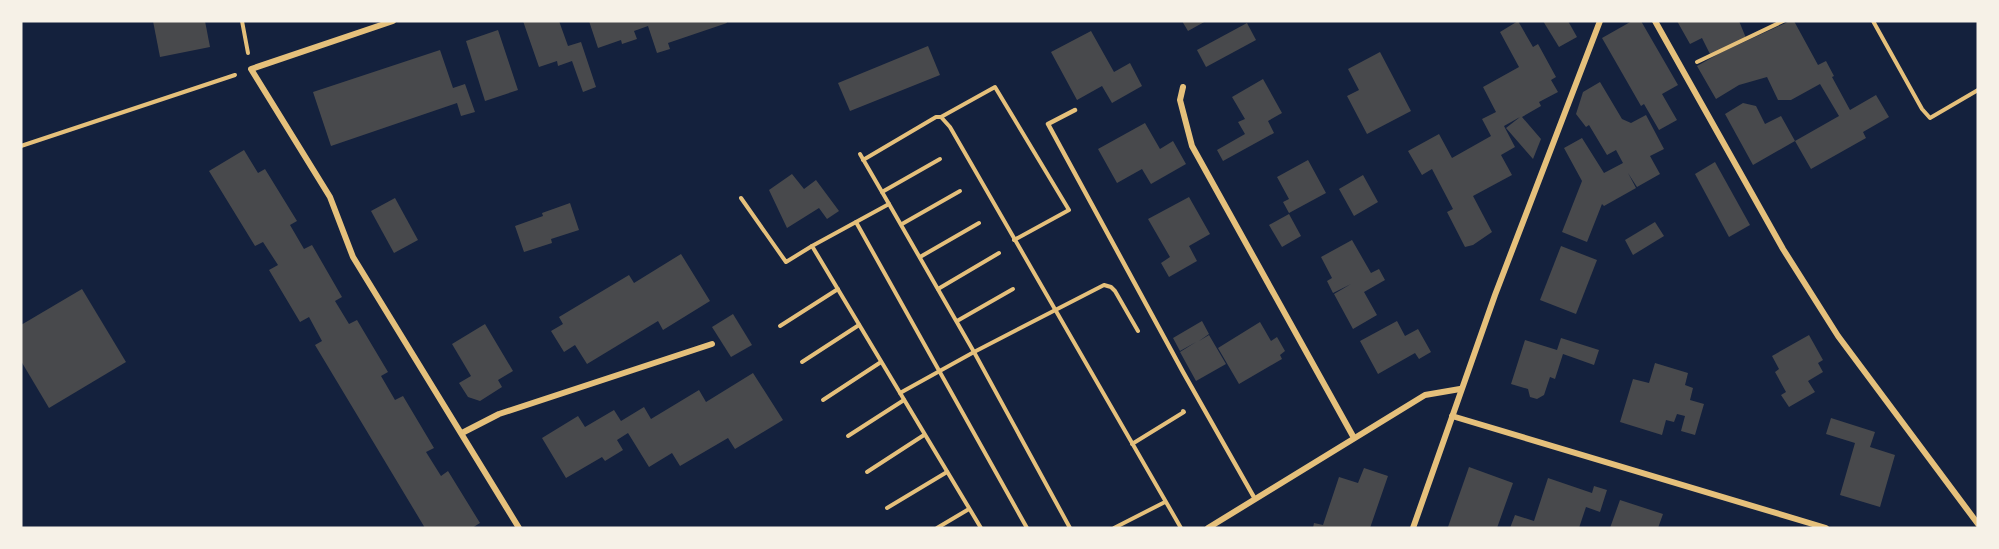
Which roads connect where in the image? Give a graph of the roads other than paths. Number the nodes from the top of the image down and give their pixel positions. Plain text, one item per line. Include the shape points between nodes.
1 (393, 21) edge
2 (1600, 21) edge
3 (1656, 21) edge
4 (1184, 87) dead end
5 (1075, 110) dead end
6 (712, 344) dead end
7 (1460, 388) junction
8 (1452, 416) junction
9 (462, 433) junction
10 (1354, 438) junction
11 (1255, 499) junction
12 (1978, 524) edge
13 (519, 528) edge
14 (1208, 528) edge
15 (1413, 528) edge
16 (1826, 528) edge

1 - 9 street via 251,69 330,197 353,257
2 - 7 street
3 - 12 street via 1783,249 1838,336
4 - 10 street via 1179,100 1192,146
5 - 11 lane via 1048,124
6 - 9 street via 498,414
7 - 8 street
7 - 10 street via 1425,395
8 - 15 street
8 - 16 street
9 - 13 street
10 - 11 street
11 - 14 street

